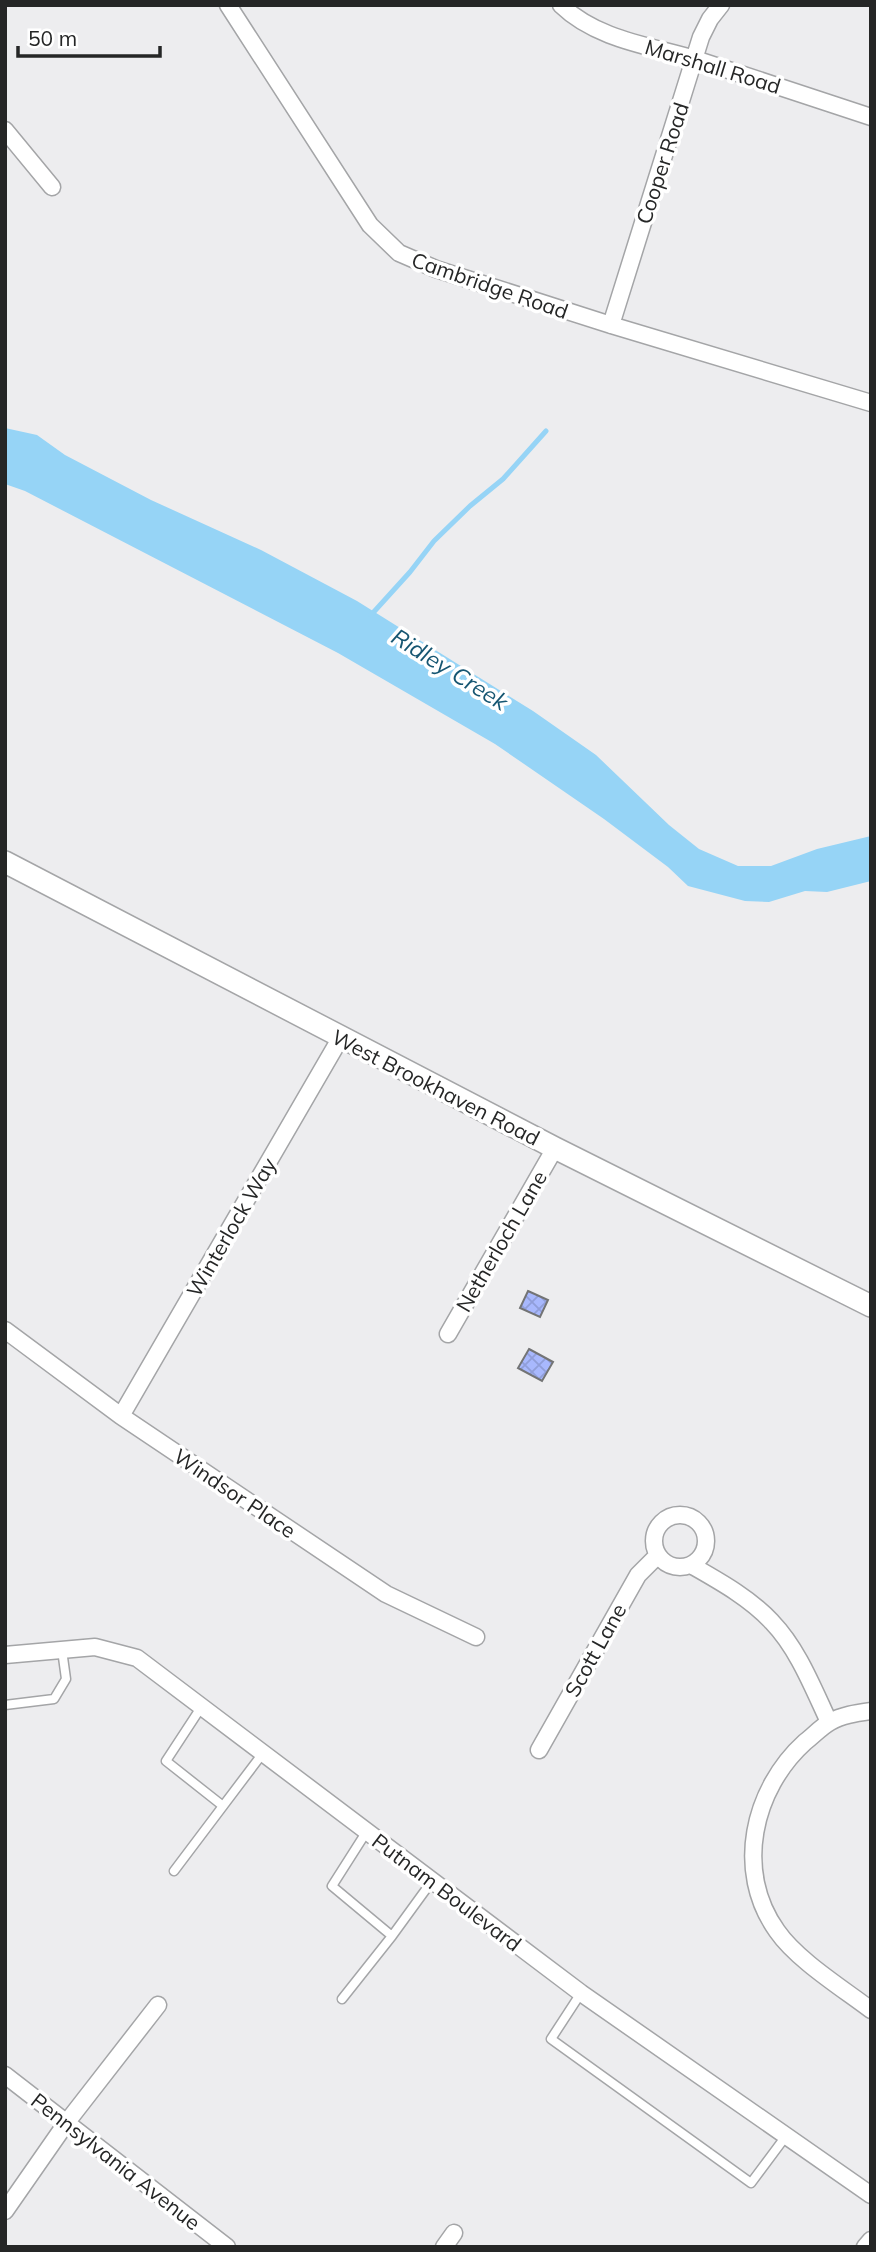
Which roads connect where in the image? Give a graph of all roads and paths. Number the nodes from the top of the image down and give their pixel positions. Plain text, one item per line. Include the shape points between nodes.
1 (228, 5) edge
2 (561, 5) edge
3 (721, 5) edge
4 (695, 59) junction
5 (871, 117) edge
6 (5, 130) edge
7 (52, 187) dead end
8 (611, 325) junction
9 (871, 402) edge
10 (5, 862) edge
11 (341, 1037) junction
12 (555, 1148) junction
13 (871, 1306) edge
14 (5, 1330) edge
15 (447, 1334) dead end
16 (121, 1416) junction
17 (657, 1556) junction
18 (691, 1565) junction
19 (476, 1637) dead end
20 (62, 1650) junction
21 (5, 1655) edge
22 (5, 1705) edge
23 (202, 1706) junction
24 (871, 1711) edge
25 (829, 1722) junction
26 (539, 1750) dead end
27 (263, 1753) junction
28 (223, 1807) junction
29 (367, 1831) junction
30 (174, 1871) dead end
31 (432, 1881) junction
32 (392, 1936) junction
33 (581, 1993) junction
34 (342, 1999) dead end
35 (158, 2005) dead end
36 (871, 2010) edge
37 (5, 2075) edge
38 (67, 2122) junction
39 (786, 2136) junction
40 (871, 2196) edge
41 (5, 2211) edge
42 (871, 2240) edge
43 (221, 2245) edge
44 (865, 2247) edge

1 - 8 street, Cambridge Road via 370,225 399,253
2 - 4 street, Marshall Road via 585,24
3 - 4 street, Cooper Road via 701,37
4 - 5 street, Marshall Road
4 - 8 street, Cooper Road
6 - 7 street
8 - 9 street, Cambridge Road
10 - 11 street, West Brookhaven Road
11 - 12 street, West Brookhaven Road
11 - 16 street, Winterlock Way
12 - 13 street, West Brookhaven Road
12 - 15 street, Netherloch Lane
14 - 16 street, Windsor Place
16 - 19 street, Windsor Place via 386,1594
17 - 18 street via 672,1567
17 - 18 street via 653,1543 659,1526 671,1517 688,1516 701,1525 706,1543 699,1560
17 - 26 street, Scott Lane via 638,1575
18 - 25 street via 773,1623 805,1672
20 - 21 street, Putnam Boulevard
20 - 22 lane via 66,1679 54,1699
20 - 23 street, Putnam Boulevard via 95,1647 137,1658
23 - 27 street, Putnam Boulevard
23 - 28 lane via 166,1761
24 - 25 street
25 - 36 street via 783,1765 766,1795 756,1828 755,1876 768,1914 786,1943
27 - 28 lane
27 - 29 street, Putnam Boulevard
28 - 30 lane
29 - 31 street, Putnam Boulevard
29 - 32 lane via 332,1886
31 - 32 lane
31 - 33 street, Putnam Boulevard
32 - 34 lane
33 - 39 street, Putnam Boulevard
33 - 39 lane via 551,2039 751,2183
35 - 38 street
37 - 38 street, Pennsylvania Avenue
38 - 41 street
38 - 43 street, Pennsylvania Avenue
39 - 40 street, Putnam Boulevard
42 - 44 street

